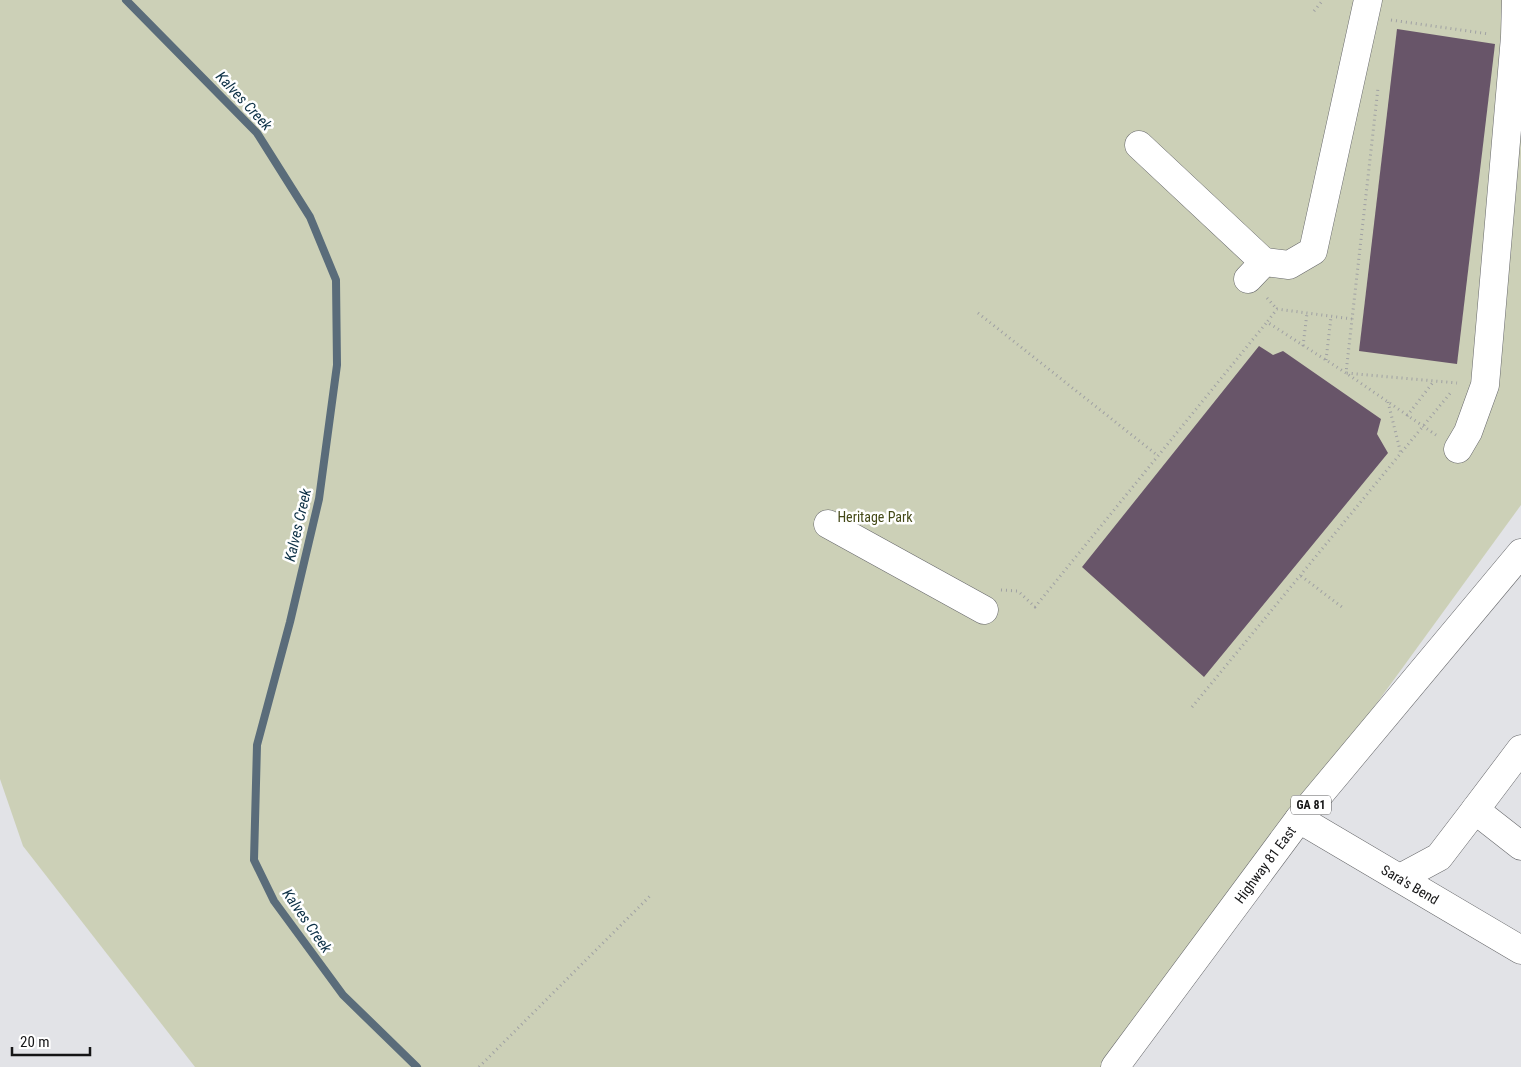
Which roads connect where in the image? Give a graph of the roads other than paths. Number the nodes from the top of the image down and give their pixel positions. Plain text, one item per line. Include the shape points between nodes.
1 (1368, 0) edge
2 (1516, 0) edge
3 (1139, 145) dead end
4 (1458, 449) dead end
5 (828, 524) dead end
6 (1521, 553) edge
7 (984, 610) dead end
8 (1521, 749) edge
9 (1475, 810) junction
10 (1300, 819) junction
11 (1521, 846) edge
12 (1439, 857) junction
13 (1400, 878) junction
14 (1439, 901) junction
15 (1521, 950) edge
16 (1116, 1067) edge

1 - 3 main road via 1313,251 1289,265 1256,271
2 - 4 main road via 1485,385 1468,432
5 - 7 main road
6 - 10 main road, Highway 81 East / GA 81
8 - 9 main road
9 - 11 main road
9 - 12 main road
10 - 13 main road, Sara's Bend
10 - 16 main road, Highway 81 East / GA 81
12 - 13 main road
12 - 14 main road
13 - 14 main road, Sara's Bend
14 - 15 main road, Sara's Bend

